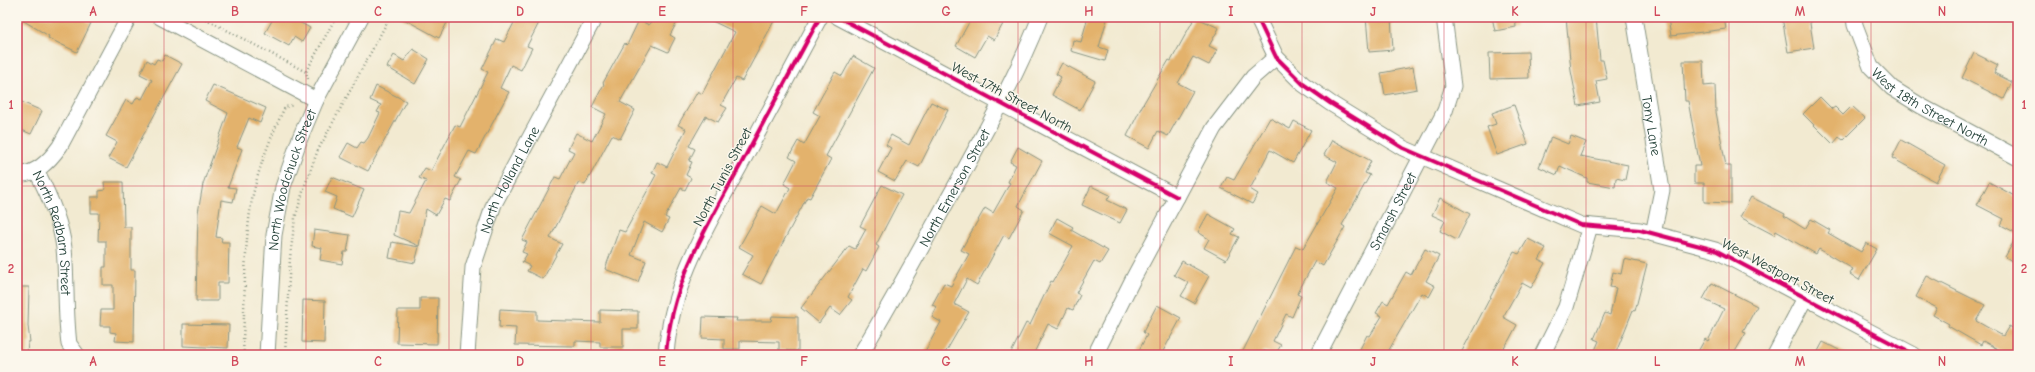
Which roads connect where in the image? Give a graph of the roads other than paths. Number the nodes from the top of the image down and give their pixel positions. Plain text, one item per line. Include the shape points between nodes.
1 (129, 17) edge
2 (160, 17) edge
3 (361, 17) edge
4 (595, 17) edge
5 (820, 17) edge
6 (838, 17) edge
7 (1040, 17) edge
8 (1257, 17) edge
9 (1444, 17) edge
10 (1634, 17) edge
11 (1854, 17) edge
12 (1276, 57) junction
13 (316, 100) junction
14 (1000, 103) junction
15 (1422, 156) junction
16 (2018, 158) edge
17 (36, 170) junction
18 (17, 174) edge
19 (1177, 197) junction
20 (1590, 226) junction
21 (1653, 234) junction
22 (1805, 298) junction
23 (78, 355) edge
24 (267, 355) edge
25 (467, 355) edge
26 (666, 355) edge
27 (860, 355) edge
28 (1095, 355) edge
29 (1318, 355) edge
30 (1542, 355) edge
31 (1775, 355) edge
32 (1914, 355) edge

1 - 17 street, North Redbarn Street via 60,146 48,162
2 - 13 street
3 - 13 street, North Woodchuck Street
4 - 25 street, North Holland Lane via 494,204 473,267
5 - 26 street, North Tunis Street via 707,226 680,284 668,331
6 - 14 street, West 17th Street North
7 - 14 street, North Emerson Street via 1026,54
8 - 12 street, West Westport Street
9 - 15 street, Smarsh Street via 1453,86 1445,111
10 - 21 street, Tony Lane via 1662,190
11 - 16 street, West 18th Street North via 1872,67 1892,88
12 - 15 street, West Westport Street via 1303,84 1330,103 1403,148
12 - 19 street via 1253,77 1214,128
13 - 24 street, North Woodchuck Street via 283,186 274,235
14 - 19 street, West 17th Street North
14 - 27 street, North Emerson Street
15 - 20 street, West Westport Street via 1581,225
15 - 29 street, Smarsh Street
17 - 18 street via 22,175
17 - 23 street, North Redbarn Street via 59,225 64,247 69,344
19 - 28 street via 1132,279
20 - 21 street, West Westport Street via 1640,230
20 - 30 street via 1566,307
21 - 22 street, West Westport Street via 1715,250
22 - 31 street
22 - 32 street, West Westport Street

